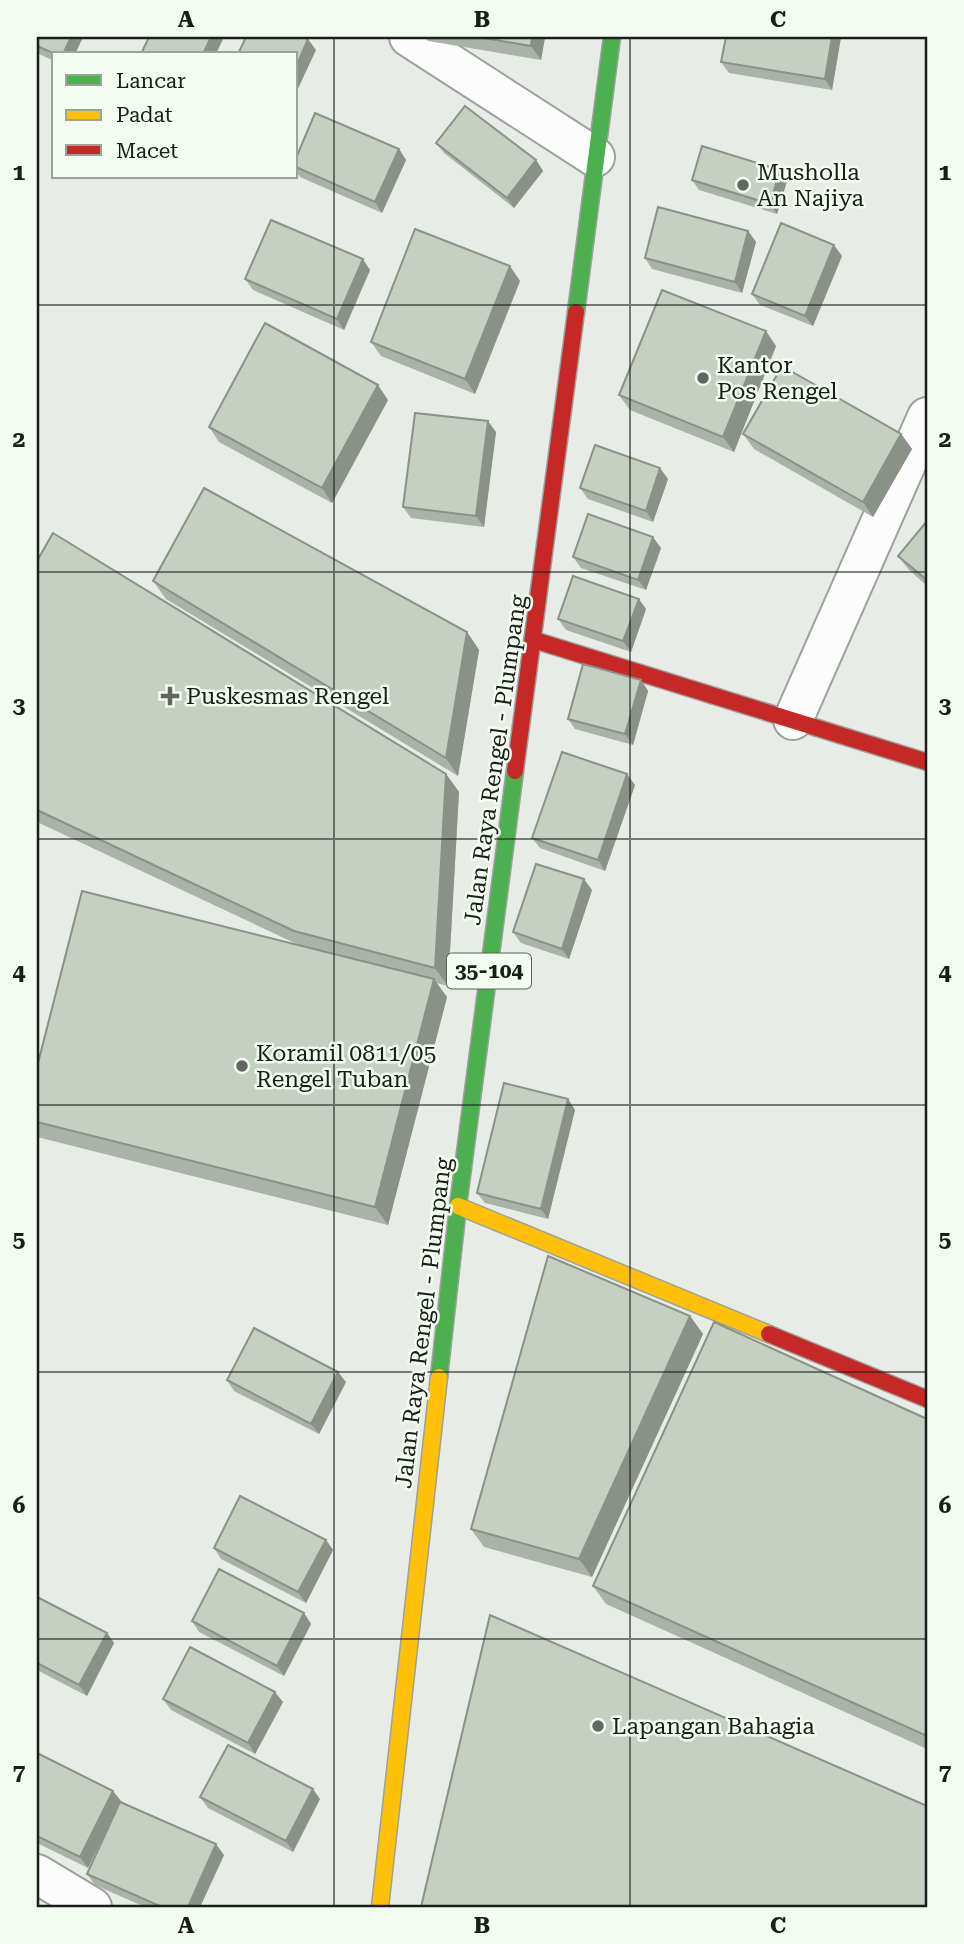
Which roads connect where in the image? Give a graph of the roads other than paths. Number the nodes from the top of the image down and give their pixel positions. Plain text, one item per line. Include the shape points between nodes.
1 (409, 37) edge
2 (612, 37) edge
3 (595, 157) junction
4 (927, 417) edge
5 (534, 640) junction
6 (793, 720) junction
7 (927, 762) edge
8 (458, 1206) junction
9 (927, 1399) edge
10 (37, 1874) edge
11 (92, 1907) edge
12 (380, 1907) edge

1 - 3 street
2 - 3 main road, Jalan Raya Rengel - Plumpang / 35-104
3 - 5 main road, Jalan Raya Rengel - Plumpang / 35-104
4 - 6 street
5 - 6 main road
5 - 8 main road, Jalan Raya Rengel - Plumpang / 35-104
6 - 7 main road
8 - 9 main road
8 - 12 main road, Jalan Raya Rengel - Plumpang / 35-104
10 - 11 street

